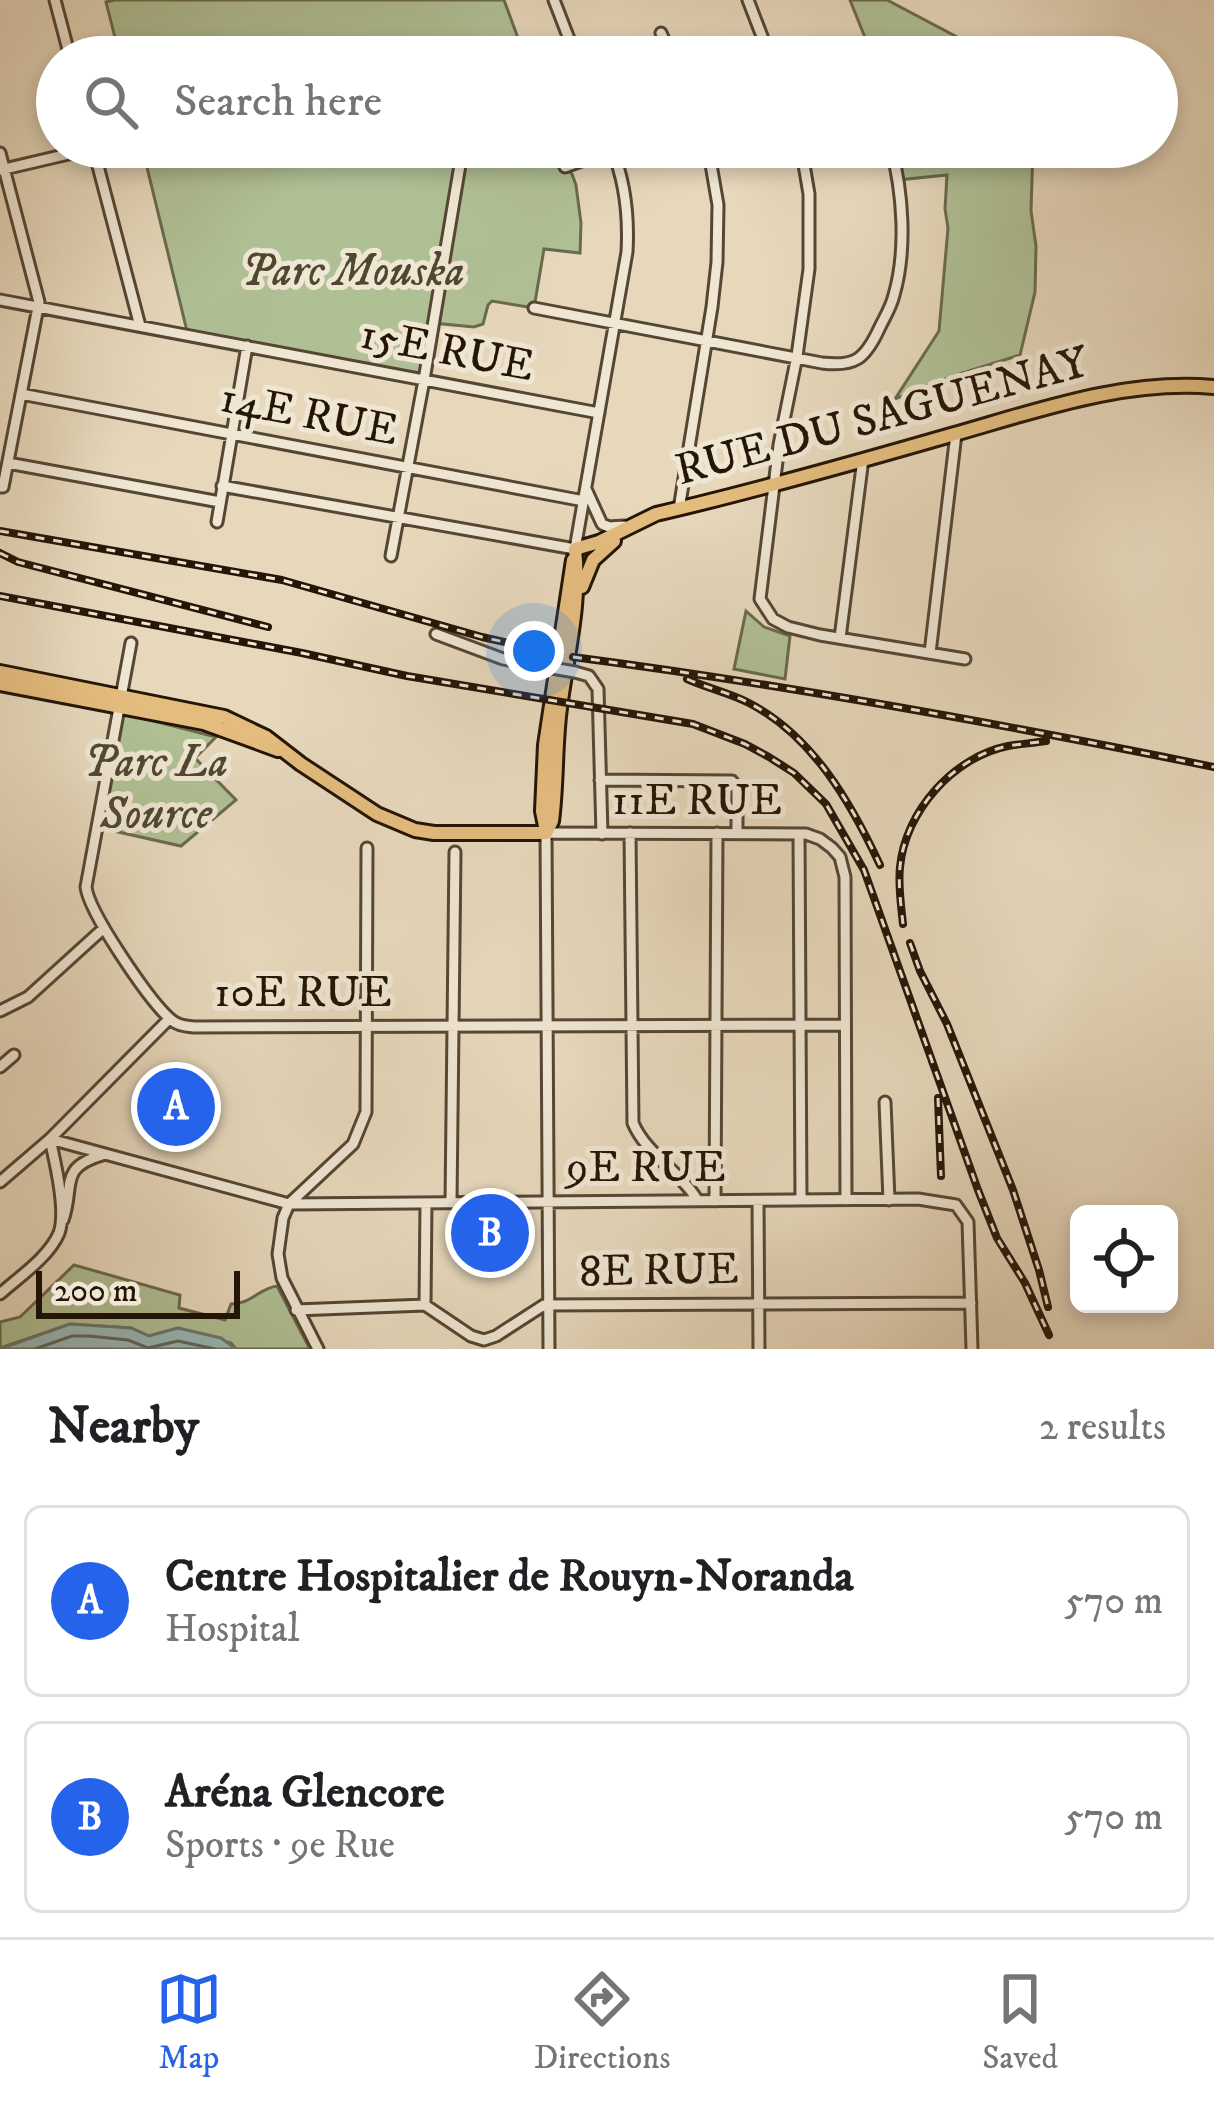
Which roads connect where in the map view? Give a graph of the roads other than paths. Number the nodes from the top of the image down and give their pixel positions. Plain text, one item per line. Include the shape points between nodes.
1 (55, 0) edge
2 (554, 0) edge
3 (748, 0) edge
4 (661, 33) dead end
5 (64, 36) edge
6 (568, 36) edge
7 (662, 36) edge
8 (762, 36) edge
9 (0, 153) edge
10 (36, 162) edge
11 (100, 168) edge
12 (459, 168) edge
13 (618, 168) edge
14 (712, 168) edge
15 (805, 168) edge
16 (895, 168) edge
17 (2, 170) edge
18 (0, 300) edge
19 (39, 307) junction
20 (533, 308) dead end
21 (616, 323) junction
22 (140, 326) junction
23 (706, 340) junction
24 (247, 346) junction
25 (797, 356) junction
26 (424, 380) junction
27 (1214, 387) edge
28 (21, 394) junction
29 (599, 413) junction
30 (232, 434) junction
31 (956, 434) junction
32 (863, 459) junction
33 (8, 463) junction
34 (407, 467) junction
35 (773, 484) junction
36 (222, 486) junction
37 (1, 487) edge
38 (585, 495) junction
39 (220, 502) junction
40 (679, 509) junction
41 (398, 517) junction
42 (217, 522) dead end
43 (641, 522) junction
44 (575, 549) junction
45 (391, 556) dead end
46 (575, 611) junction
47 (436, 634) dead end
48 (840, 638) junction
49 (131, 644) dead end
50 (930, 653) junction
51 (965, 659) dead end
52 (0, 672) edge
53 (0, 684) edge
54 (121, 701) junction
55 (600, 780) junction
56 (546, 832) junction
57 (602, 833) junction
58 (630, 833) junction
59 (717, 833) junction
60 (737, 833) junction
61 (799, 834) junction
62 (368, 848) dead end
63 (455, 852) dead end
64 (104, 928) junction
65 (0, 1011) edge
66 (169, 1018) junction
67 (548, 1024) junction
68 (453, 1025) junction
69 (631, 1025) junction
70 (716, 1025) junction
71 (800, 1025) junction
72 (845, 1025) junction
73 (367, 1026) junction
74 (14, 1055) dead end
75 (0, 1066) edge
76 (885, 1102) dead end
77 (50, 1139) junction
78 (105, 1154) junction
79 (0, 1182) edge
80 (801, 1200) junction
81 (846, 1200) junction
82 (889, 1200) junction
83 (698, 1201) junction
84 (715, 1201) junction
85 (758, 1201) junction
86 (549, 1202) junction
87 (426, 1203) junction
88 (451, 1203) junction
89 (289, 1204) junction
90 (61, 1225) junction
91 (1, 1293) edge
92 (758, 1303) junction
93 (971, 1303) junction
94 (425, 1305) junction
95 (549, 1305) junction
96 (296, 1310) junction
97 (476, 1344) edge
98 (318, 1349) edge
99 (549, 1349) edge
100 (759, 1349) edge
101 (972, 1349) edge

1 - 5 street
2 - 6 street
3 - 8 street
4 - 7 street
9 - 17 street
10 - 17 street
11 - 22 street
12 - 26 street
13 - 21 street via 628,218
14 - 23 street via 718,224
15 - 25 street via 809,268
16 - 25 street via 902,265 875,338 856,361
17 - 19 street
18 - 19 street, 15E RUE
19 - 22 street, 15E RUE
19 - 28 street
20 - 21 street
21 - 23 street
21 - 29 street
22 - 24 street, 15E RUE
23 - 25 street
23 - 40 street
24 - 26 street, 15E RUE
24 - 30 street
25 - 35 street
26 - 29 street, 15E RUE
26 - 34 street
27 - 31 main road, RUE DU SAGUENAY via 1121,391
28 - 30 street, 14E RUE
28 - 33 street
29 - 38 street
30 - 34 street, 14E RUE
30 - 36 street
31 - 32 main road, RUE DU SAGUENAY
31 - 50 street
32 - 35 main road, RUE DU SAGUENAY
32 - 48 street
33 - 37 street
33 - 39 street
34 - 38 street, 14E RUE
34 - 41 street
35 - 40 main road, RUE DU SAGUENAY
35 - 48 street via 760,599 779,623
36 - 39 street
36 - 41 street
38 - 43 street via 602,524
38 - 44 street
39 - 42 street
40 - 43 main road, RUE DU SAGUENAY
41 - 44 street
41 - 45 street
43 - 44 main road, RUE DU SAGUENAY
43 - 46 main road via 593,560
44 - 46 main road
44 - 56 main road via 545,745
46 - 56 main road
47 - 55 street, bridge via 503,659 589,676 598,688
48 - 50 street
49 - 54 street, 10E RUE
50 - 51 street
52 - 54 main road
53 - 54 main road
54 - 56 main road via 282,751 377,814 416,830
54 - 64 street, 10E RUE via 86,887
55 - 57 street
55 - 60 street via 732,781
56 - 57 street, 11E RUE
56 - 67 street
57 - 58 street, 11E RUE
58 - 59 street, 11E RUE
58 - 69 street
59 - 60 street, 11E RUE
59 - 70 street
60 - 61 street, 11E RUE
61 - 71 street
61 - 72 street, 11E RUE via 840,857 845,877
62 - 73 street
63 - 68 street
64 - 65 street via 28,997
64 - 66 street, 10E RUE
66 - 73 street, 10E RUE via 194,1027
66 - 77 street
67 - 68 street, 10E RUE
67 - 69 street, 10E RUE
67 - 86 street
68 - 73 street, 10E RUE
68 - 88 street
69 - 70 street, 10E RUE
69 - 83 street via 633,1123
70 - 71 street, 10E RUE
70 - 84 street
71 - 72 street, 10E RUE
71 - 80 street
72 - 81 street
73 - 89 street via 366,1112 358,1135
74 - 75 street
76 - 82 street
77 - 78 street, 9E RUE
77 - 79 street
77 - 90 street
78 - 89 street, 9E RUE
78 - 90 street via 71,1173
80 - 81 street, 9E RUE
80 - 85 street, 9E RUE
81 - 82 street, 9E RUE
82 - 93 street, 9E RUE via 940,1200 961,1209 970,1228
83 - 84 street, 9E RUE
83 - 86 street, 9E RUE
84 - 85 street, 9E RUE
85 - 92 street
86 - 88 street, 9E RUE
86 - 95 street
87 - 88 street, 9E RUE
87 - 89 street, 9E RUE
87 - 94 street
89 - 96 street via 279,1262
90 - 91 street via 48,1249
92 - 93 street, 8E RUE
92 - 95 street, 8E RUE
92 - 100 street
93 - 101 street
94 - 96 street
94 - 97 street, 8E RUE
95 - 97 street, 8E RUE
95 - 99 street
96 - 98 street

